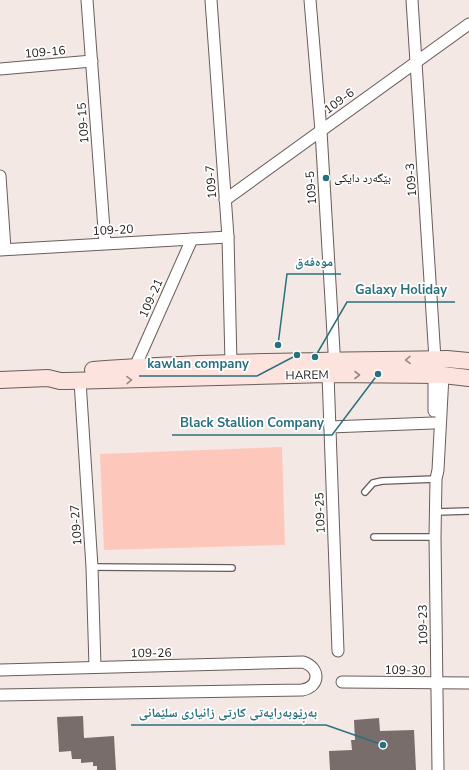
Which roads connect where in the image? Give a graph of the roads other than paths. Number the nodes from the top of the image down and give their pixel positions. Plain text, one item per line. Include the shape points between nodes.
1 (87, 0) edge
2 (211, 0) edge
3 (310, 0) edge
4 (412, 0) edge
5 (469, 24) edge
6 (92, 60) junction
7 (417, 62) junction
8 (0, 69) edge
9 (321, 131) junction
10 (0, 176) edge
11 (225, 200) junction
12 (228, 237) junction
13 (192, 239) junction
14 (106, 243) junction
15 (3, 249) edge
16 (469, 361) edge
17 (232, 363) junction
18 (135, 367) junction
19 (440, 367) junction
20 (333, 370) junction
21 (48, 378) junction
22 (469, 378) edge
23 (0, 380) edge
24 (80, 381) junction
25 (434, 423) junction
26 (330, 427) junction
27 (436, 479) junction
28 (365, 492) dead end
29 (469, 511) edge
30 (436, 512) junction
31 (374, 537) dead end
32 (435, 537) junction
33 (92, 567) junction
34 (232, 568) dead end
35 (338, 651) dead end
36 (95, 667) junction
37 (0, 670) edge
38 (342, 682) dead end
39 (437, 683) junction
40 (469, 683) edge
41 (0, 695) edge
42 (438, 770) edge

1 - 6 street, 109-15
2 - 11 street, 109-7
3 - 9 street, 109-5
4 - 7 street, 109-3
5 - 7 street, 109-6
6 - 8 street, 109-16
6 - 14 street, 109-15
7 - 9 street, 109-6
7 - 19 street, 109-3
9 - 11 street, 109-6
9 - 20 street, 109-5
10 - 15 street
11 - 12 street, 109-7
12 - 13 street, 109-20
12 - 17 street, 109-7
13 - 14 street, 109-20
13 - 18 street, 109-21
14 - 15 street, 109-20
16 - 19 street
17 - 18 street, HAREM
17 - 20 street, HAREM
18 - 21 street, HAREM via 67,372
19 - 20 street, HAREM
19 - 22 street, HAREM
19 - 25 street, 109-23
19 - 27 street, 109-23
24 -> 20 street, HAREM
20 - 26 street, 109-25
21 - 23 street, HAREM
21 - 24 street, HAREM
24 - 33 street, 109-27
25 - 26 street
25 - 27 street, 109-23 via 432,472
26 - 35 street, 109-25
27 - 28 lane via 382,481 372,483
27 - 30 street, 109-23
29 - 30 lane
30 - 32 street, 109-23
31 - 32 lane
32 - 39 street, 109-23
33 - 34 lane
33 - 36 street, 109-27
36 - 37 street, 109-26
36 - 41 street, 109-26 via 303,662 315,670 316,677 309,689 302,690
38 - 39 street, 109-30
39 - 40 street, 109-30
39 - 42 street, 109-23

